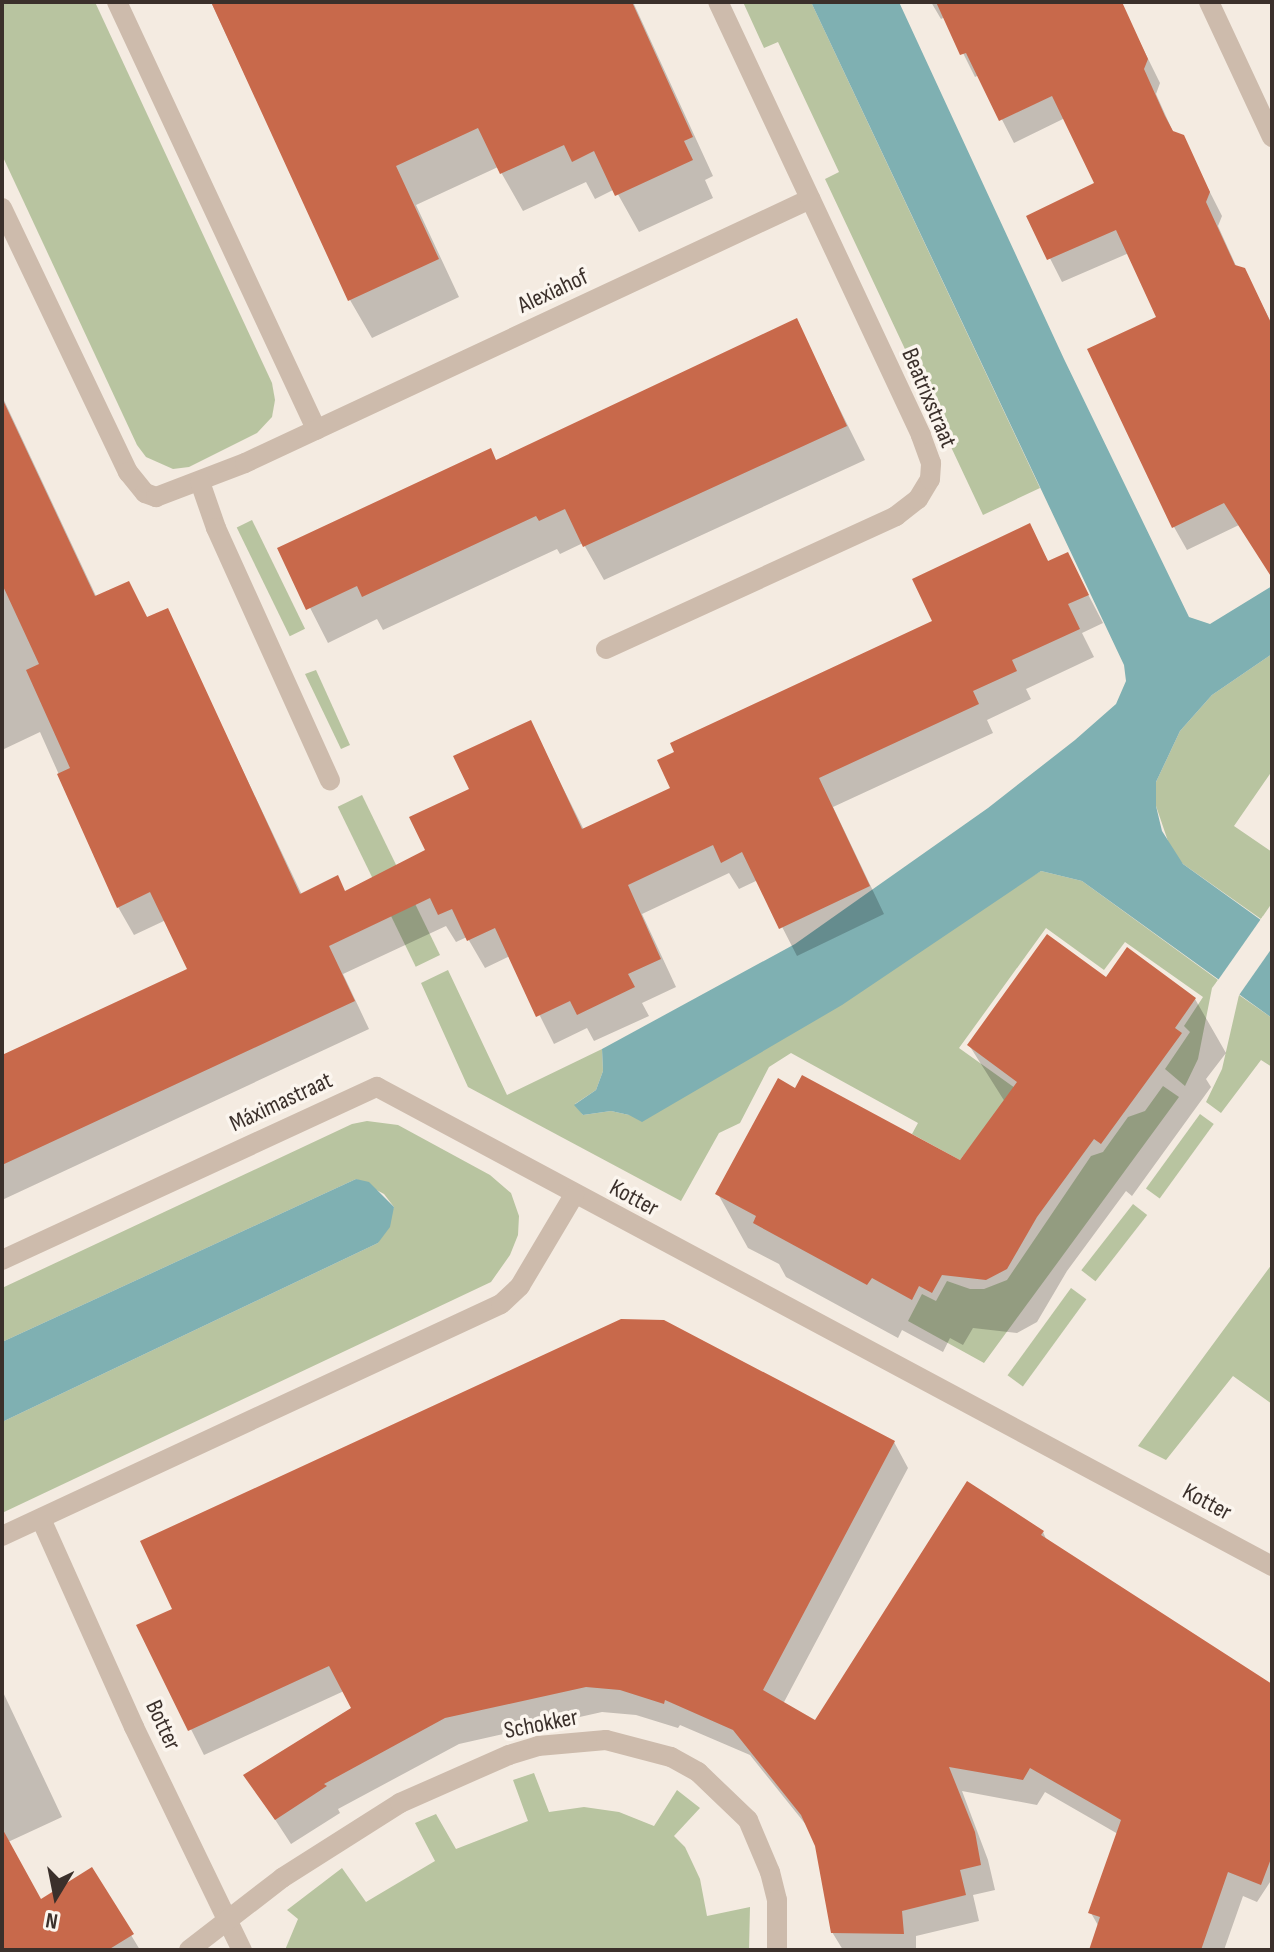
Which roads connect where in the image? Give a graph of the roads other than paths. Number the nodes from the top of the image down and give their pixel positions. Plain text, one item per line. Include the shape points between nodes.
1 (117, 2) edge
2 (718, 2) edge
3 (1209, 2) edge
4 (1268, 115) edge
5 (1272, 137) edge
6 (810, 199) junction
7 (2, 208) edge
8 (317, 430) junction
9 (200, 482) junction
10 (606, 649) dead end
11 (330, 781) dead end
12 (574, 1195) junction
13 (2, 1260) edge
14 (41, 1519) junction
15 (2, 1536) edge
16 (1272, 1566) edge
17 (228, 1920) junction
18 (189, 1950) edge
19 (242, 1950) edge
20 (777, 1950) edge

1 - 8 street
2 - 6 street, Beatrixstraat
3 - 4 street
4 - 5 street
6 - 8 street, Alexiahof
6 - 10 street, Beatrixstraat via 921,435 931,463 930,479 918,499 896,516
7 - 9 street, Alexiahof via 134,484 156,497
8 - 9 street, Alexiahof
9 - 11 street
12 - 13 street, Máximastraat via 377,1087
12 - 14 street, Kotter via 520,1286 501,1304
12 - 16 street, Kotter
14 - 15 street, Kotter
14 - 17 street, Botter
17 - 18 street, Schokker
17 - 19 street, Botter
17 - 20 street, Schokker via 336,1841 436,1785 538,1746 606,1740 671,1757 698,1772 748,1820 777,1900

